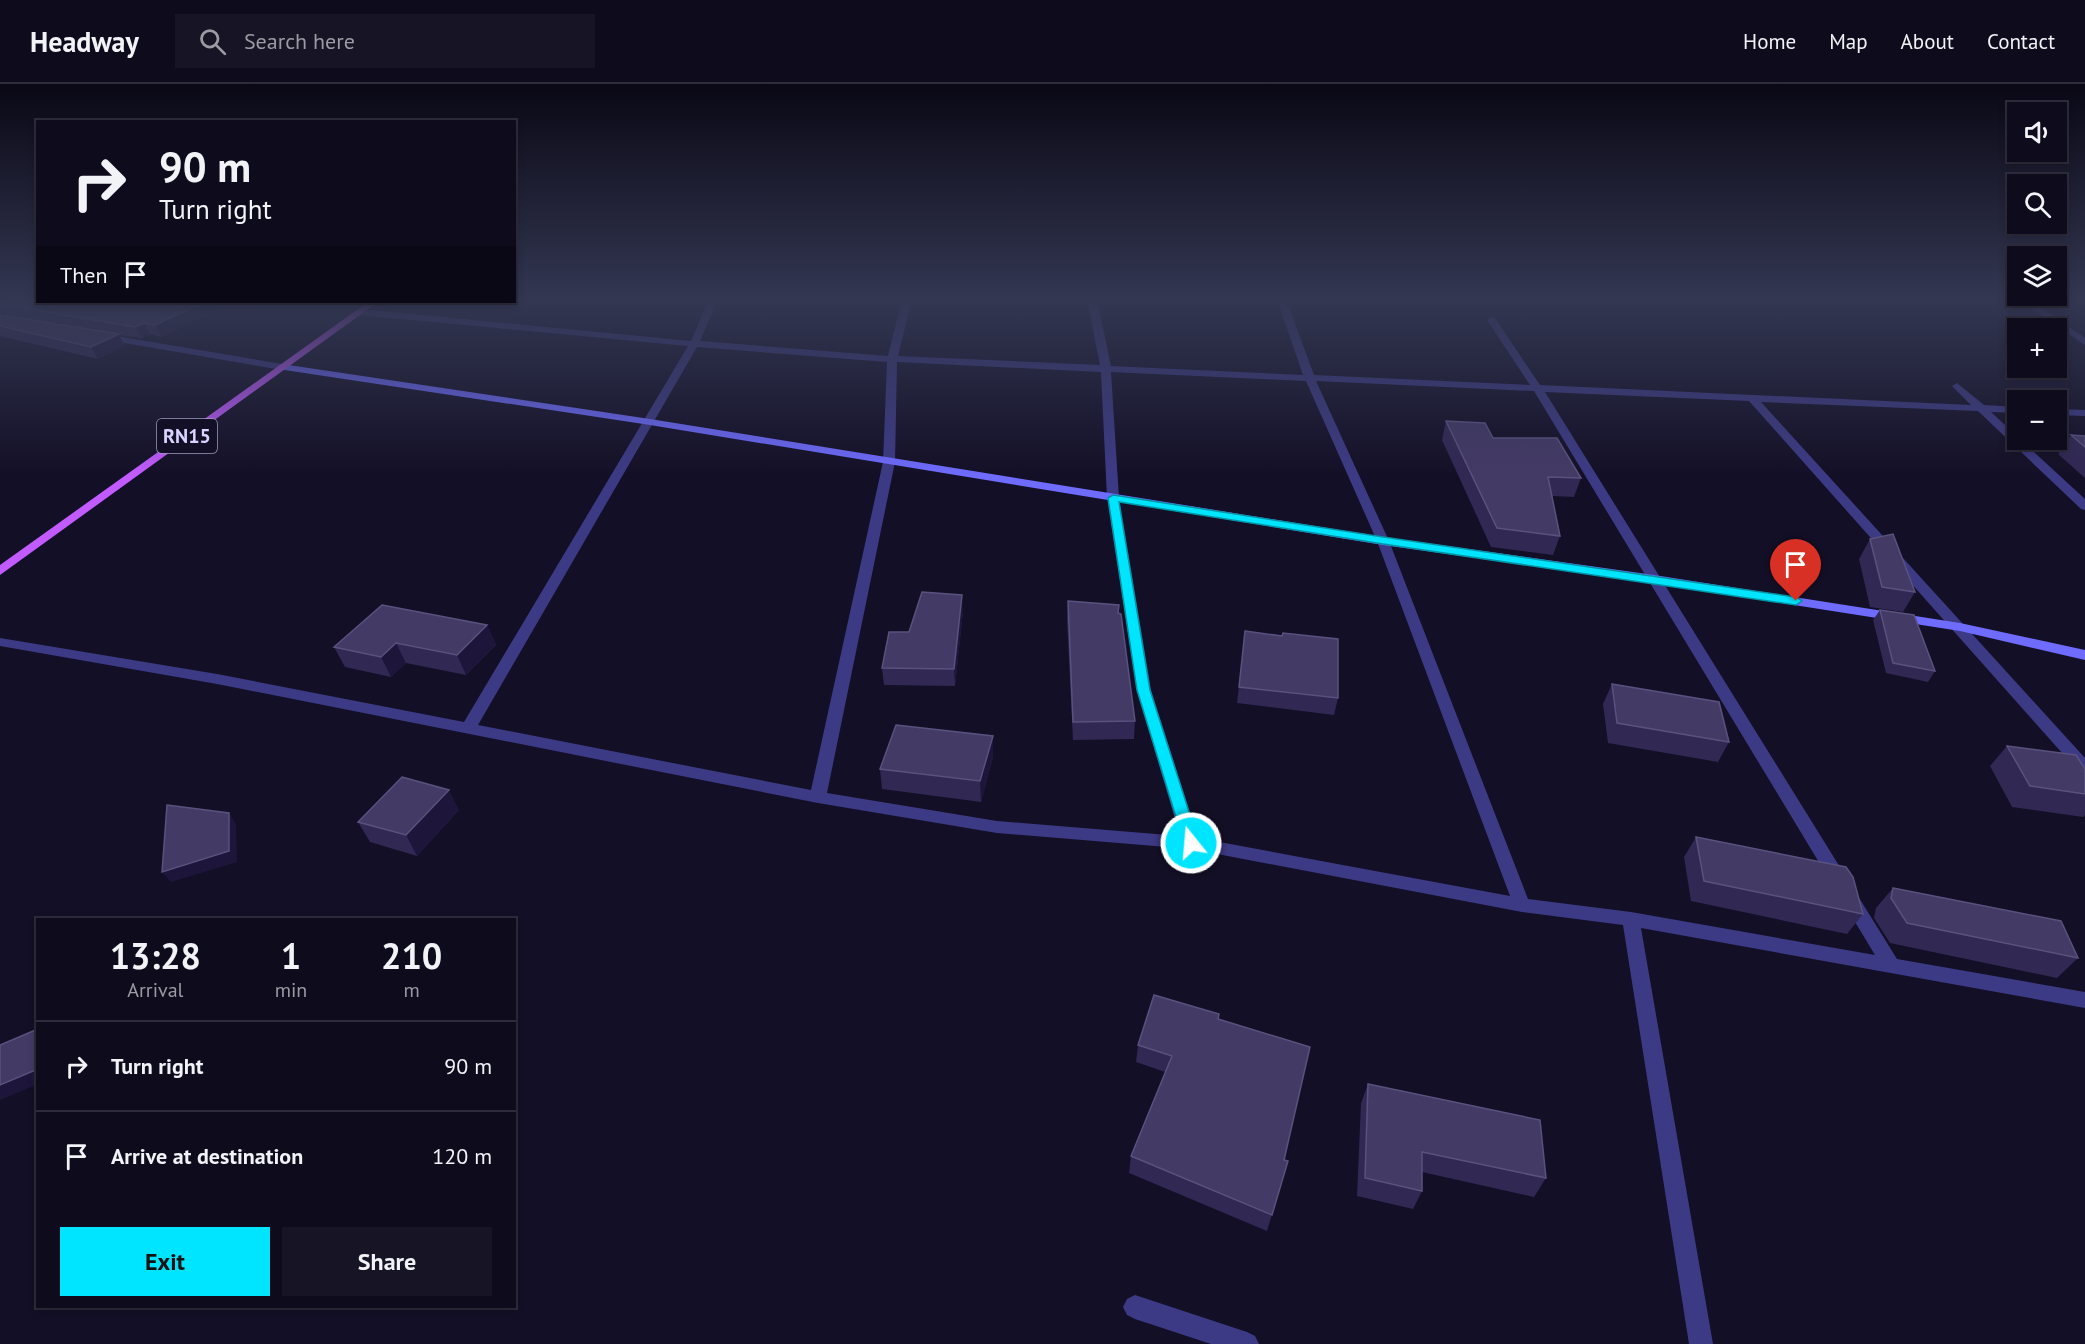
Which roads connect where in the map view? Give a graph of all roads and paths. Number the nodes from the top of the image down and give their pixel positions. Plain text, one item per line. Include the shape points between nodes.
1 (222, 358) edge
2 (296, 358) edge
3 (686, 358) edge
4 (876, 358) edge
5 (1104, 358) edge
6 (1302, 358) edge
7 (1517, 358) edge
8 (892, 359) junction
9 (282, 368) junction
10 (1106, 368) junction
11 (1310, 379) junction
12 (1957, 386) dead end
13 (1537, 388) junction
14 (1752, 398) junction
15 (1982, 408) junction
16 (2007, 409) edge
17 (2067, 412) edge
18 (2085, 413) edge
19 (650, 422) junction
20 (889, 462) junction
21 (1113, 498) junction
22 (2085, 506) edge
23 (1383, 541) junction
24 (0, 571) edge
25 (1654, 579) junction
26 (1960, 627) junction
27 (0, 642) edge
28 (2085, 655) edge
29 (469, 728) junction
30 (2085, 768) edge
31 (818, 797) junction
32 (1191, 843) junction
33 (1522, 905) junction
34 (1631, 919) junction
35 (1890, 963) junction
36 (2085, 1000) edge
37 (1135, 1307) dead end
38 (1247, 1344) edge
39 (1701, 1344) edge

1 - 9 street
2 - 9 main road, RN15
3 - 19 street
4 - 8 street
5 - 10 street
6 - 11 street
7 - 13 street
8 - 10 street
8 - 20 street
9 - 19 street
9 - 24 main road, RN15
10 - 11 street
10 - 21 street
11 - 13 street
11 - 23 street
12 - 15 street
13 - 14 street
13 - 25 street
14 - 15 street
14 - 26 street
15 - 16 street
15 - 22 street
17 - 18 street
19 - 20 street
19 - 29 street
20 - 21 street
20 - 31 street
21 - 23 street
21 - 32 street via 1144,690
23 - 25 street
23 - 33 street
25 - 26 street
25 - 35 street
26 - 28 street
26 - 30 street
27 - 29 street
29 - 31 street
31 - 32 street via 997,827
32 - 33 street
33 - 34 street
34 - 35 street
34 - 39 street
35 - 36 street
37 - 38 street

